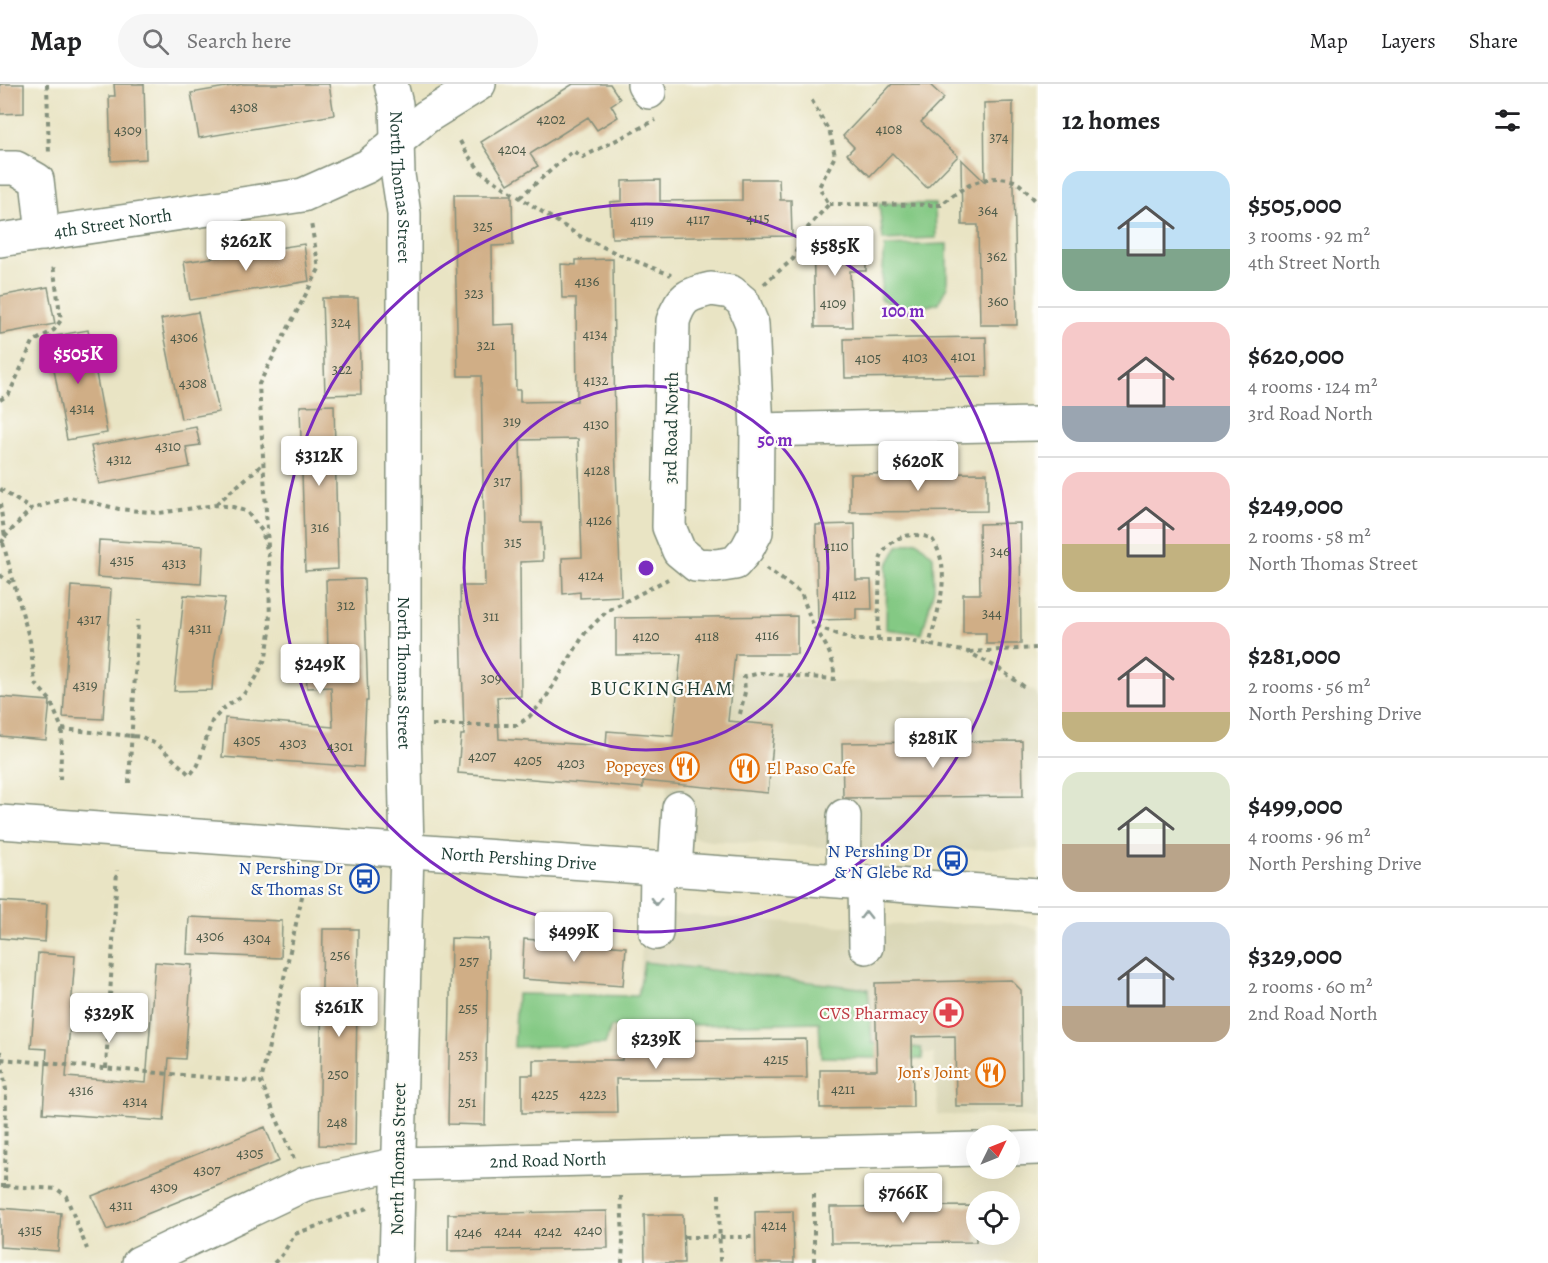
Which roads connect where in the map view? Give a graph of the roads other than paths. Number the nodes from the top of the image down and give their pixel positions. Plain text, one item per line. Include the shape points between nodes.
1 (392, 84) edge
2 (479, 84) edge
3 (396, 142) junction
4 (0, 168) edge
5 (42, 234) junction
6 (0, 240) edge
7 (1038, 424) edge
8 (757, 430) junction
9 (679, 808) dead end
10 (844, 816) dead end
11 (0, 822) edge
12 (406, 850) junction
13 (666, 868) junction
14 (854, 882) junction
15 (1038, 895) edge
16 (656, 933) dead end
17 (866, 947) dead end
18 (1038, 1148) edge
19 (966, 1149) edge
20 (1020, 1149) edge
21 (398, 1164) junction
22 (139, 1263) edge
23 (396, 1263) edge

1 - 3 street, North Thomas Street
2 - 3 street, 4th Street North via 426,117
3 - 5 street, 4th Street North via 368,166 303,195
3 - 12 street, North Thomas Street via 404,214
4 - 5 street via 16,168 37,180
5 - 6 street, 4th Street North
7 - 8 street
8 - 8 street, 3rd Road North via 756,532 735,563 696,565 678,551 669,527 673,321 679,304 690,295 711,289 731,292 743,302 752,324
9 - 13 street
10 - 14 street
11 - 12 street, North Pershing Drive
12 - 13 street, North Pershing Drive
12 - 21 street, North Thomas Street
13 - 14 street, North Pershing Drive
13 -> 16 street
14 - 15 street, North Pershing Drive
17 -> 14 street
18 - 20 street
19 - 21 street, 2nd Road North
21 - 22 street, 2nd Road North via 305,1184
21 - 23 street, North Thomas Street

